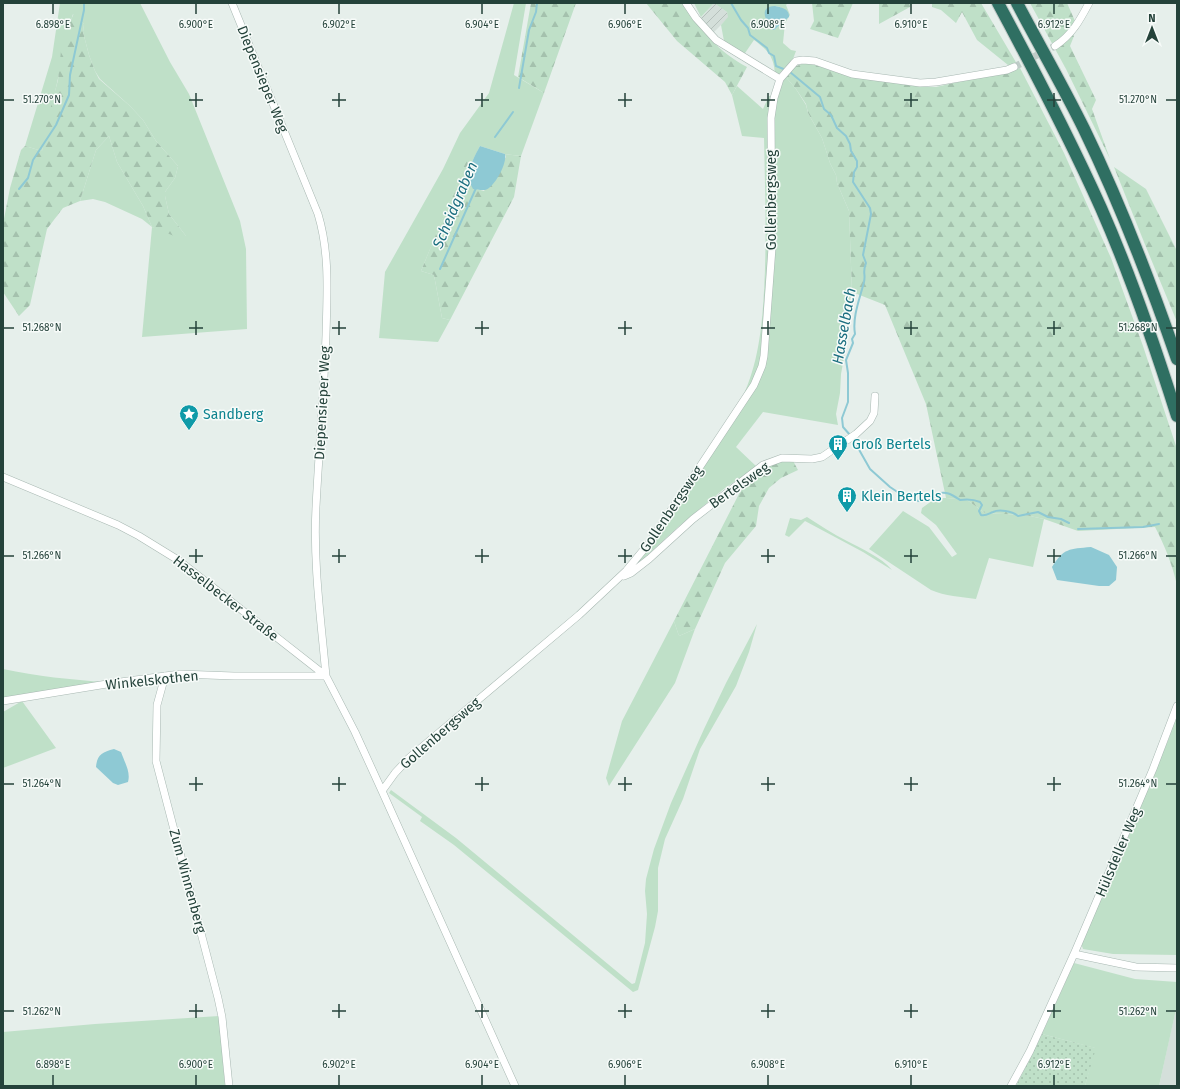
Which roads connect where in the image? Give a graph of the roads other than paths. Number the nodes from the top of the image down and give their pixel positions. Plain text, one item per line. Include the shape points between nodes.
1 (232, 3) edge
2 (686, 3) edge
3 (998, 3) edge
4 (1017, 3) edge
5 (1089, 3) edge
6 (1055, 46) tunnel mouth
7 (1014, 67) tunnel mouth
8 (782, 77) junction
9 (1177, 359) edge
10 (875, 396) dead end
11 (1177, 416) edge
12 (3, 476) edge
13 (619, 579) junction
14 (165, 676) junction
15 (326, 676) junction
16 (3, 701) edge
17 (1177, 706) edge
18 (382, 791) junction
19 (1074, 954) junction
20 (1177, 968) edge
21 (229, 1086) edge
22 (515, 1086) edge
23 (1011, 1086) edge

1 - 15 street, Diepensieper Weg via 318,214 324,241 327,286 316,546
2 - 8 street via 716,40
3 - 11 highway via 1067,136 1101,209 1147,324
4 - 9 highway via 1084,129 1117,201
5 - 6 street via 1074,29
7 - 8 street, Gollenbergsweg via 920,83 852,74 809,60 800,60
8 - 13 street, Gollenbergsweg via 774,98 771,118 772,248 762,366 747,396 650,542
10 - 13 street, Bertelsweg via 874,413 870,421 856,434 822,457 788,457 762,465 692,519 631,573
12 - 15 street, Hasselbecker Straße via 118,525 178,560
13 - 18 street, Gollenbergsweg via 409,758
14 - 15 street, Winkelskothen
14 - 16 street, Winkelskothen
14 - 21 street, Zum Winnenberg via 157,705 156,761 218,998
15 - 18 street, Hasselbecker Straße
17 - 19 street, Hülsdeller Weg
18 - 22 street
19 - 20 street via 1136,967
19 - 23 street, Hülsdeller Weg via 1030,1051

